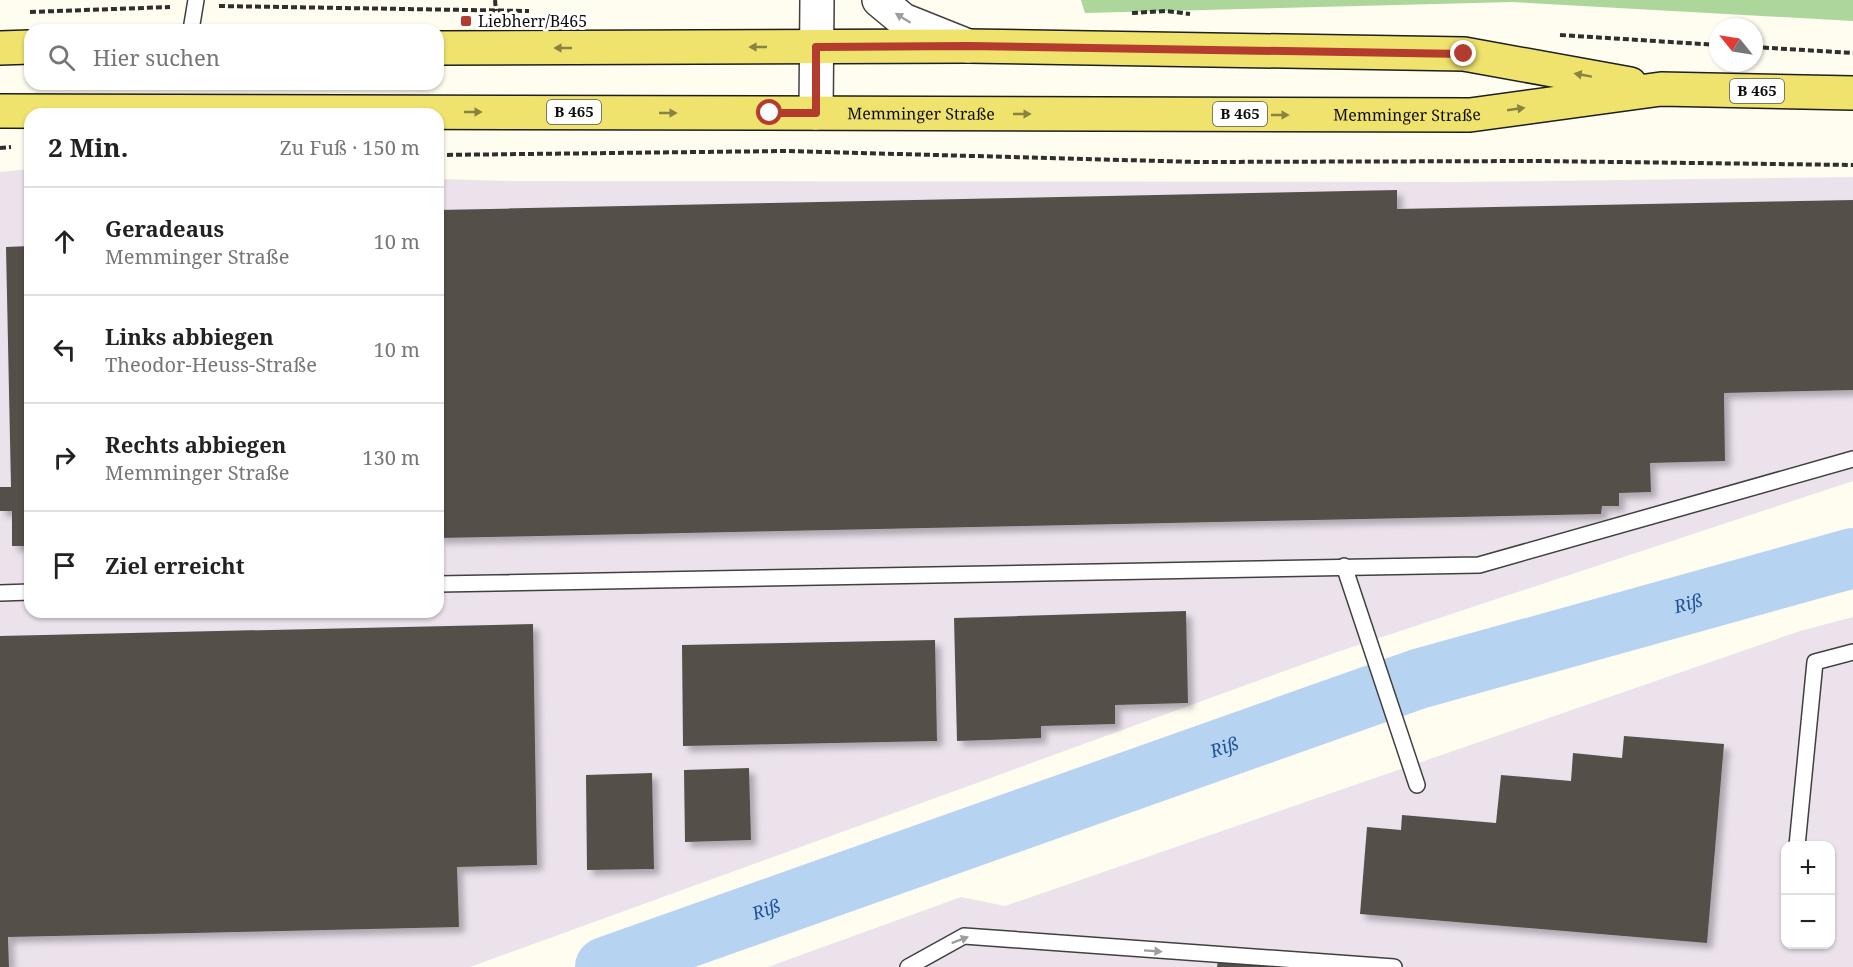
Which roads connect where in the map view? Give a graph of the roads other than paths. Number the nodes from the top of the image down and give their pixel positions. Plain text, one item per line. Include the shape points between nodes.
1 (817, 0) edge
2 (879, 0) edge
3 (196, 3) edge
4 (192, 24) edge
5 (968, 46) junction
6 (24, 47) edge
7 (816, 47) junction
8 (0, 48) edge
9 (444, 48) edge
10 (1661, 89) junction
11 (1853, 93) edge
12 (0, 111) edge
13 (24, 111) edge
14 (444, 112) edge
15 (816, 113) junction
16 (1853, 459) edge
17 (1344, 566) junction
18 (444, 584) edge
19 (24, 592) edge
20 (0, 593) edge
21 (1853, 652) edge
22 (1417, 784) dead end
23 (1797, 841) edge
24 (1185, 960) edge
25 (908, 967) edge
26 (1394, 967) edge

1 - 7 street
5 -> 2 street via 903,20
3 - 4 lane
5 - 7 main road, Memminger Straße / B 465
10 -> 5 main road, Memminger Straße / B 465 via 1464,54
6 - 8 main road
7 -> 9 main road, Memminger Straße / B 465
7 - 15 street
10 - 11 main road, Memminger Straße / B 465
15 -> 10 main road, Memminger Straße / B 465 via 1470,115
12 -> 13 main road, Memminger Straße / B 465
14 -> 15 main road, Memminger Straße / B 465
16 - 17 lane via 1479,565
17 - 18 lane
17 - 22 lane
19 - 20 lane
21 - 23 lane via 1815,662
25 -> 24 lane via 964,936
24 - 26 lane

